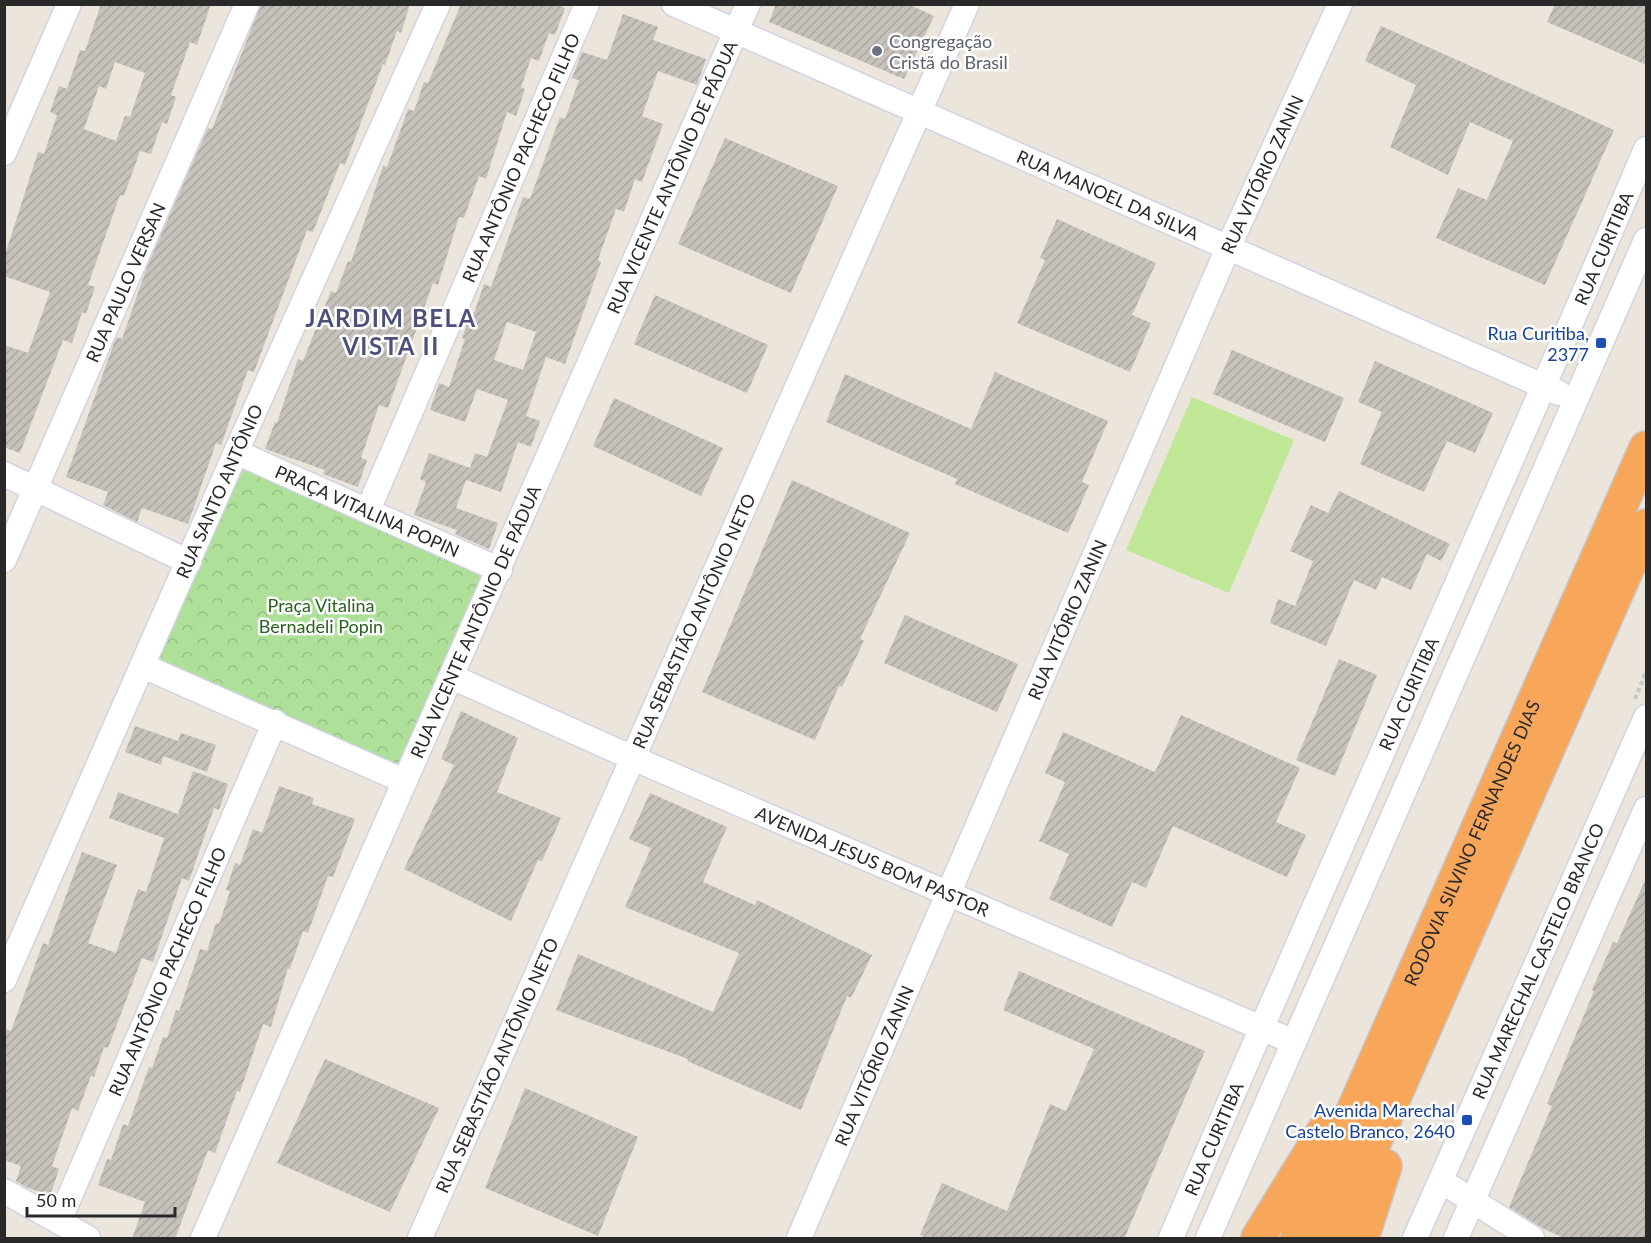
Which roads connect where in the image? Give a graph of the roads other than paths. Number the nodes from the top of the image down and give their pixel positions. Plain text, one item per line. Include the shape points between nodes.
1 (69, 4) edge
2 (247, 4) edge
3 (438, 4) edge
4 (587, 4) edge
5 (674, 4) edge
6 (748, 4) edge
7 (967, 4) edge
8 (1340, 4) edge
9 (736, 32) junction
10 (918, 111) junction
11 (1647, 149) edge
12 (4, 153) edge
13 (1647, 240) edge
14 (1228, 248) junction
15 (1545, 387) junction
16 (1575, 400) junction
17 (1647, 448) edge
18 (236, 452) junction
19 (4, 474) edge
20 (36, 488) junction
21 (368, 510) junction
22 (1647, 526) edge
23 (4, 560) edge
24 (189, 562) junction
25 (500, 570) junction
26 (143, 666) junction
27 (452, 677) junction
28 (1647, 717) edge
29 (275, 722) junction
30 (635, 759) junction
31 (404, 781) junction
32 (1647, 809) edge
33 (947, 894) junction
34 (1442, 948) junction
35 (4, 980) edge
36 (1260, 1029) junction
37 (1294, 1042) junction
38 (1441, 1181) junction
39 (4, 1191) edge
40 (1473, 1200) junction
41 (59, 1221) junction
42 (88, 1239) edge
43 (203, 1239) edge
44 (420, 1239) edge
45 (799, 1239) edge
46 (1171, 1239) edge
47 (1208, 1239) edge
48 (1257, 1239) edge
49 (1297, 1239) edge
50 (1332, 1239) edge
51 (1362, 1239) edge
52 (1415, 1239) edge
53 (1456, 1239) edge
54 (1532, 1239) edge

1 - 12 street
2 - 20 street, RUA PAULO VERSAN
3 - 18 street, RUA SANTO ANTÔNIO
4 - 21 street, RUA ANTÔNIO PACHECO FILHO
5 - 9 street, RUA MANOEL DA SILVA
6 - 9 street, RUA VICENTE ANTÔNIO DE PÁDUA
7 - 10 street, RUA SEBASTIÃO ANTÔNIO NETO
8 - 14 street, RUA VITÓRIO ZANIN
9 - 10 street, RUA MANOEL DA SILVA
9 - 25 street, RUA VICENTE ANTÔNIO DE PÁDUA
10 - 14 street, RUA MANOEL DA SILVA
10 - 30 street, RUA SEBASTIÃO ANTÔNIO NETO
11 - 15 street, RUA CURITIBA
13 - 16 street, RUA CURITIBA
14 - 15 street, RUA MANOEL DA SILVA
14 - 33 street, RUA VITÓRIO ZANIN
15 - 16 street, RUA MANOEL DA SILVA
15 - 36 street, RUA CURITIBA
16 - 37 street, RUA CURITIBA
17 - 34 highway, RODOVIA SILVINO FERNANDES DIAS
18 - 21 street, PRAÇA VITALINA POPIN
18 - 24 street, RUA SANTO ANTÔNIO
19 - 20 street
20 - 23 street, RUA PAULO VERSAN
20 - 24 street
21 - 25 street, PRAÇA VITALINA POPIN
22 - 34 highway, RODOVIA SILVINO FERNANDES DIAS
24 - 26 street, RUA SANTO ANTÔNIO
25 - 27 street, RUA VICENTE ANTÔNIO DE PÁDUA
26 - 29 street
26 - 35 street, RUA SANTO ANTÔNIO
27 - 30 street, AVENIDA JESUS BOM PASTOR
27 - 31 street, RUA VICENTE ANTÔNIO DE PÁDUA
28 - 38 street, RUA MARECHAL CASTELO BRANCO
29 - 31 street
29 - 41 street, RUA ANTÔNIO PACHECO FILHO
30 - 33 street, AVENIDA JESUS BOM PASTOR
30 - 44 street, RUA SEBASTIÃO ANTÔNIO NETO
31 - 43 street, RUA VICENTE ANTÔNIO DE PÁDUA
32 - 40 street, RUA MARECHAL CASTELO BRANCO
33 - 36 street, AVENIDA JESUS BOM PASTOR
33 - 45 street, RUA VITÓRIO ZANIN
34 - 48 highway
34 - 49 highway, RODOVIA SILVINO FERNANDES DIAS
34 - 50 highway, RODOVIA SILVINO FERNANDES DIAS
34 - 51 highway
36 - 37 street, AVENIDA JESUS BOM PASTOR
36 - 46 street, RUA CURITIBA
37 - 47 street, RUA CURITIBA
38 - 40 street
38 - 52 street, RUA MARECHAL CASTELO BRANCO
39 - 41 street
40 - 53 street, RUA MARECHAL CASTELO BRANCO
40 - 54 street
41 - 42 street

